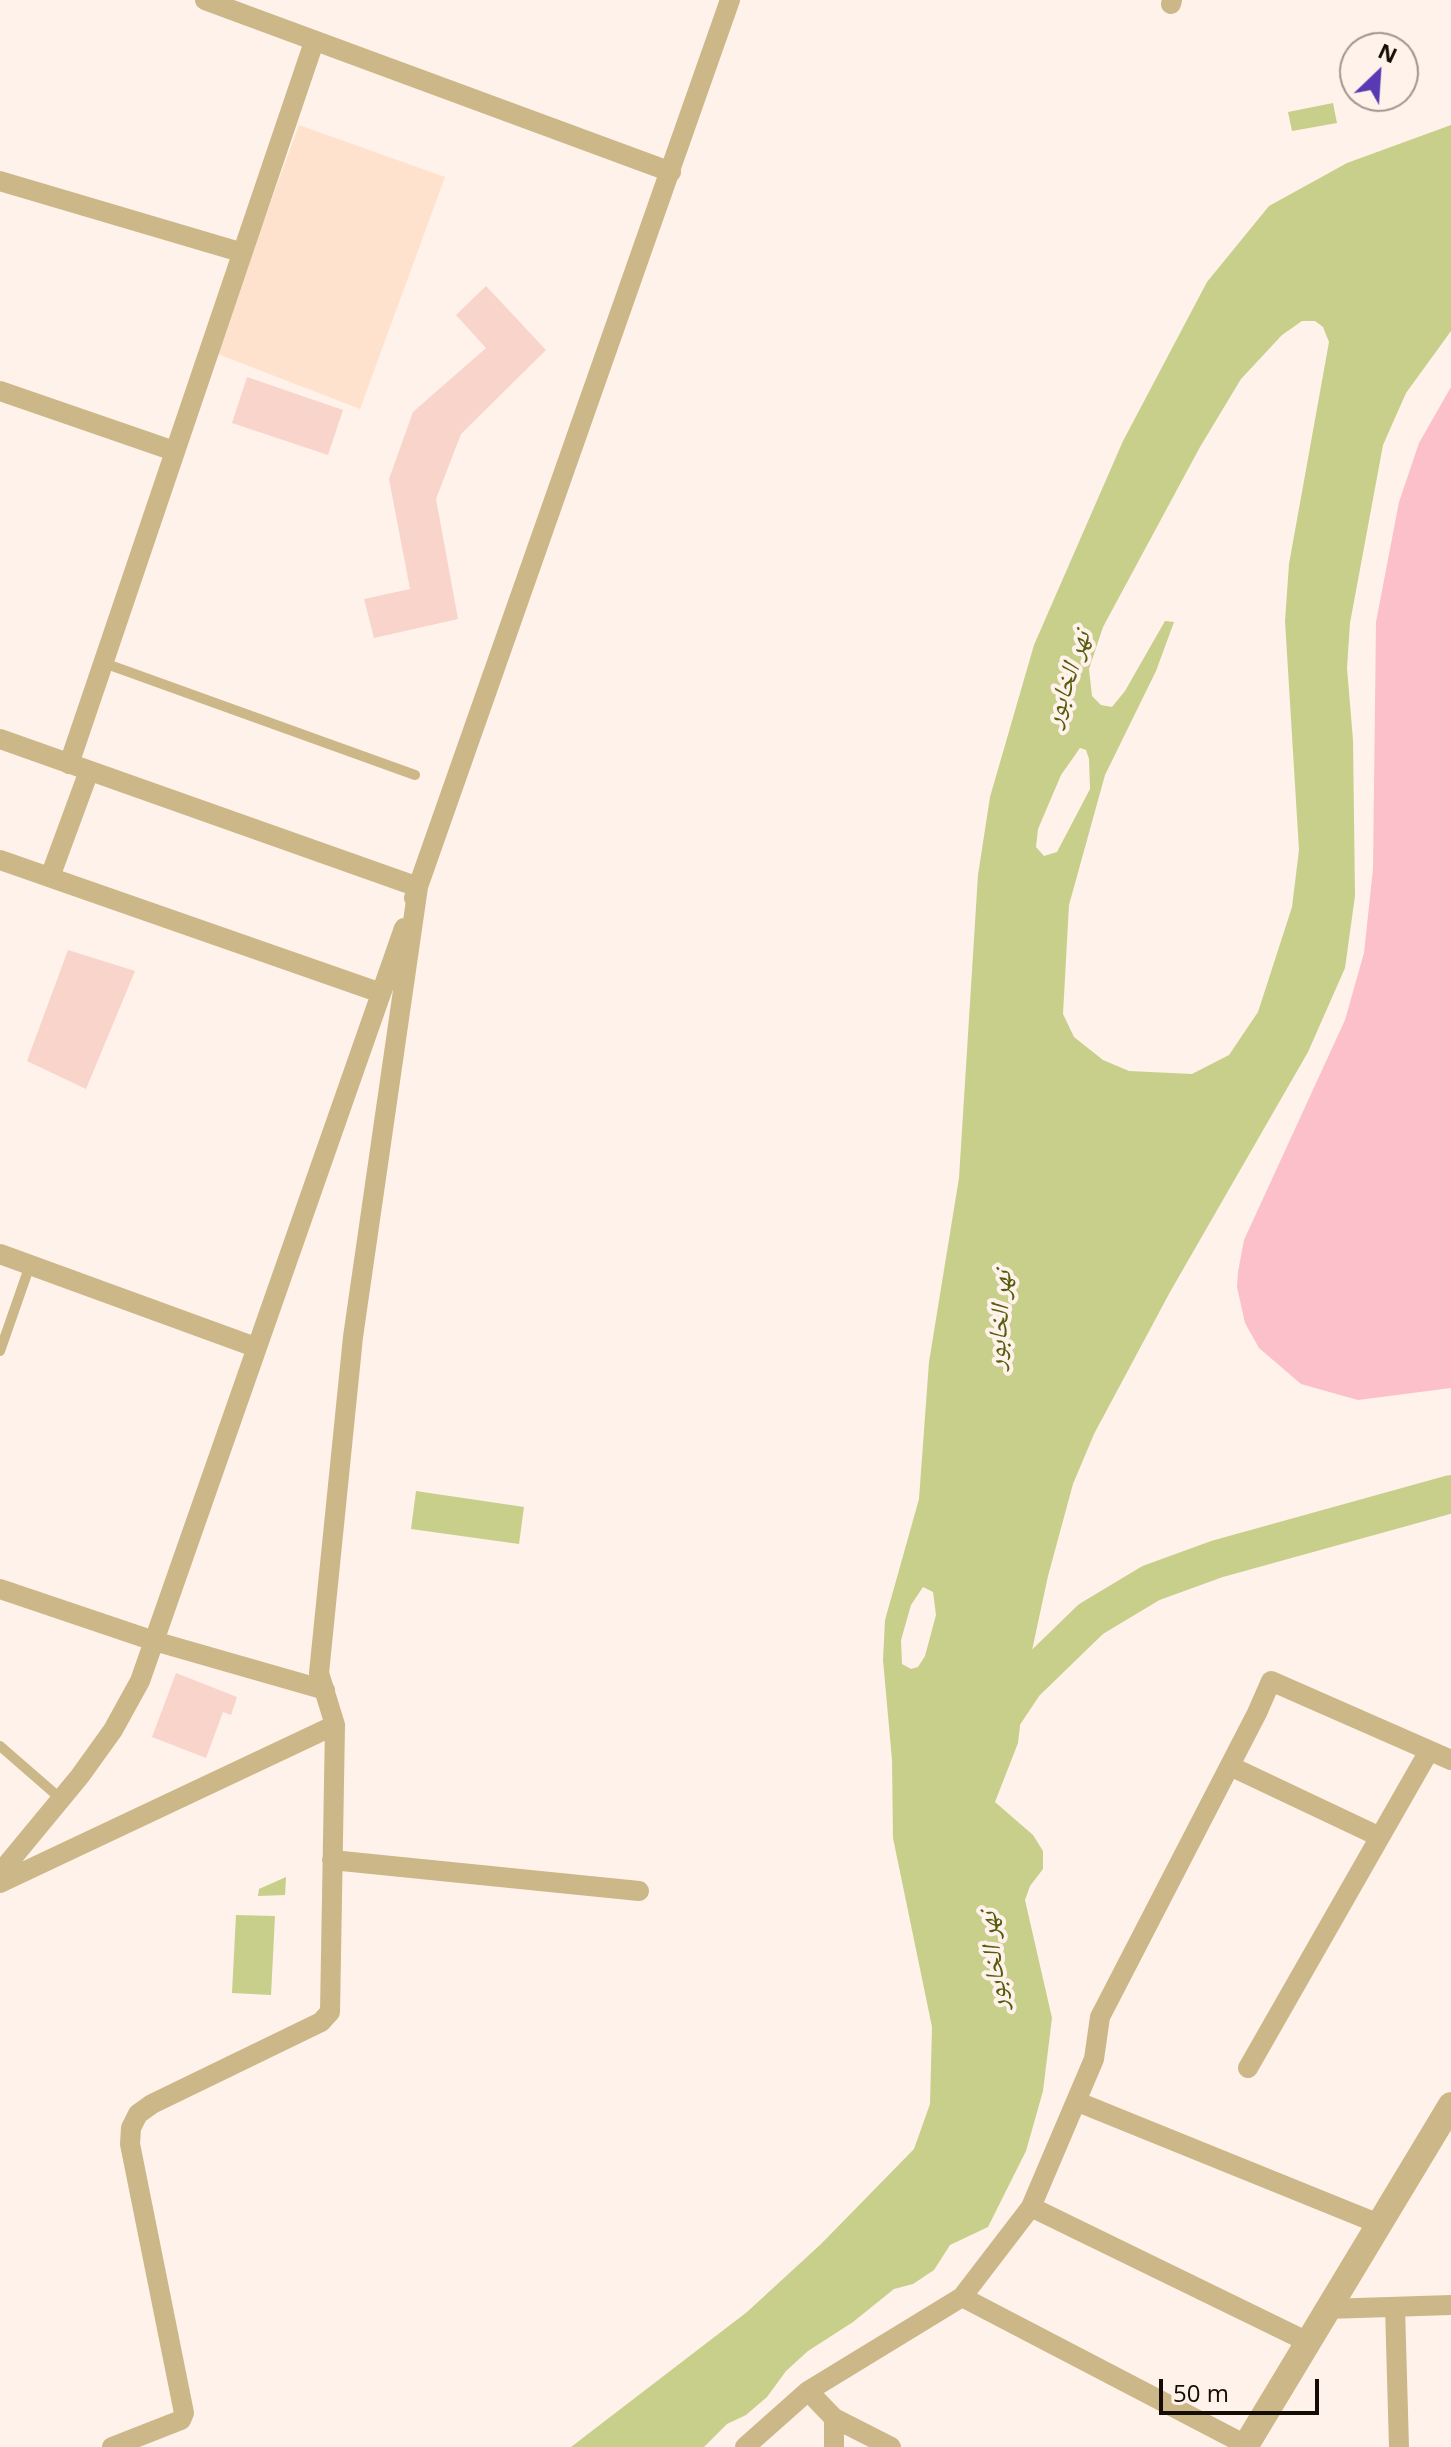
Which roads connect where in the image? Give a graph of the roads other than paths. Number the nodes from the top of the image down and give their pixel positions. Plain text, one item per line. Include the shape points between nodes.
1 (205, 0) edge
2 (730, 0) edge
3 (314, 42) junction
4 (671, 172) junction
5 (0, 181) edge
6 (240, 252) junction
7 (0, 391) edge
8 (174, 451) junction
9 (104, 663) junction
10 (0, 739) edge
11 (69, 764) junction
12 (89, 771) junction
13 (415, 775) dead end
14 (0, 860) edge
15 (50, 877) junction
16 (418, 887) junction
17 (381, 993) junction
18 (0, 1254) edge
19 (30, 1265) junction
20 (255, 1347) junction
21 (0, 1351) edge
22 (0, 1589) edge
23 (154, 1641) junction
24 (325, 1690) junction
25 (335, 1725) junction
26 (0, 1746) edge
27 (1429, 1751) junction
28 (1451, 1760) edge
29 (1230, 1766) junction
30 (61, 1799) junction
31 (1378, 1836) junction
32 (332, 1860) junction
33 (0, 1873) edge
34 (0, 1883) edge
35 (639, 1891) dead end
36 (1248, 2068) dead end
37 (1078, 2102) junction
38 (1446, 2119) edge
39 (1031, 2207) junction
40 (1379, 2224) junction
41 (962, 2297) junction
42 (1451, 2305) edge
43 (1395, 2307) junction
44 (1327, 2309) junction
45 (1308, 2342) junction
46 (808, 2391) junction
47 (834, 2418) junction
48 (1245, 2446) edge
49 (112, 2447) edge
50 (745, 2447) edge
51 (834, 2447) edge
52 (891, 2447) edge
53 (1399, 2447) edge

1 - 3 street
2 - 4 street
3 - 4 street
3 - 6 street
4 - 16 street
5 - 6 street
6 - 8 street
7 - 8 street
8 - 9 street
9 - 11 street
9 - 13 lane
10 - 11 street
11 - 12 street
12 - 15 street
12 - 16 street
14 - 15 street
15 - 17 street
16 - 17 street
16 - 24 street via 353,1337 319,1673
17 - 20 street
18 - 19 street
19 - 20 street
19 - 21 lane
20 - 23 street
22 - 23 street
23 - 24 street
23 - 30 street via 128,1705
24 - 25 street
25 - 32 street
25 - 34 street
26 - 30 lane
27 - 28 street
27 - 29 street via 1271,1681
27 - 31 street
29 - 31 street
29 - 37 street via 1100,2017 1094,2059
30 - 33 street
31 - 36 street
32 - 35 street
32 - 49 street via 330,2012 321,2022 152,2104 131,2128 184,2413 181,2420
37 - 39 street
37 - 40 street
38 - 40 street
39 - 41 street
39 - 45 street
40 - 44 street
41 - 46 street
41 - 48 street
42 - 43 street
43 - 44 street
43 - 53 street
44 - 45 street
45 - 48 street
46 - 47 street
46 - 50 street
47 - 51 street
47 - 52 street

